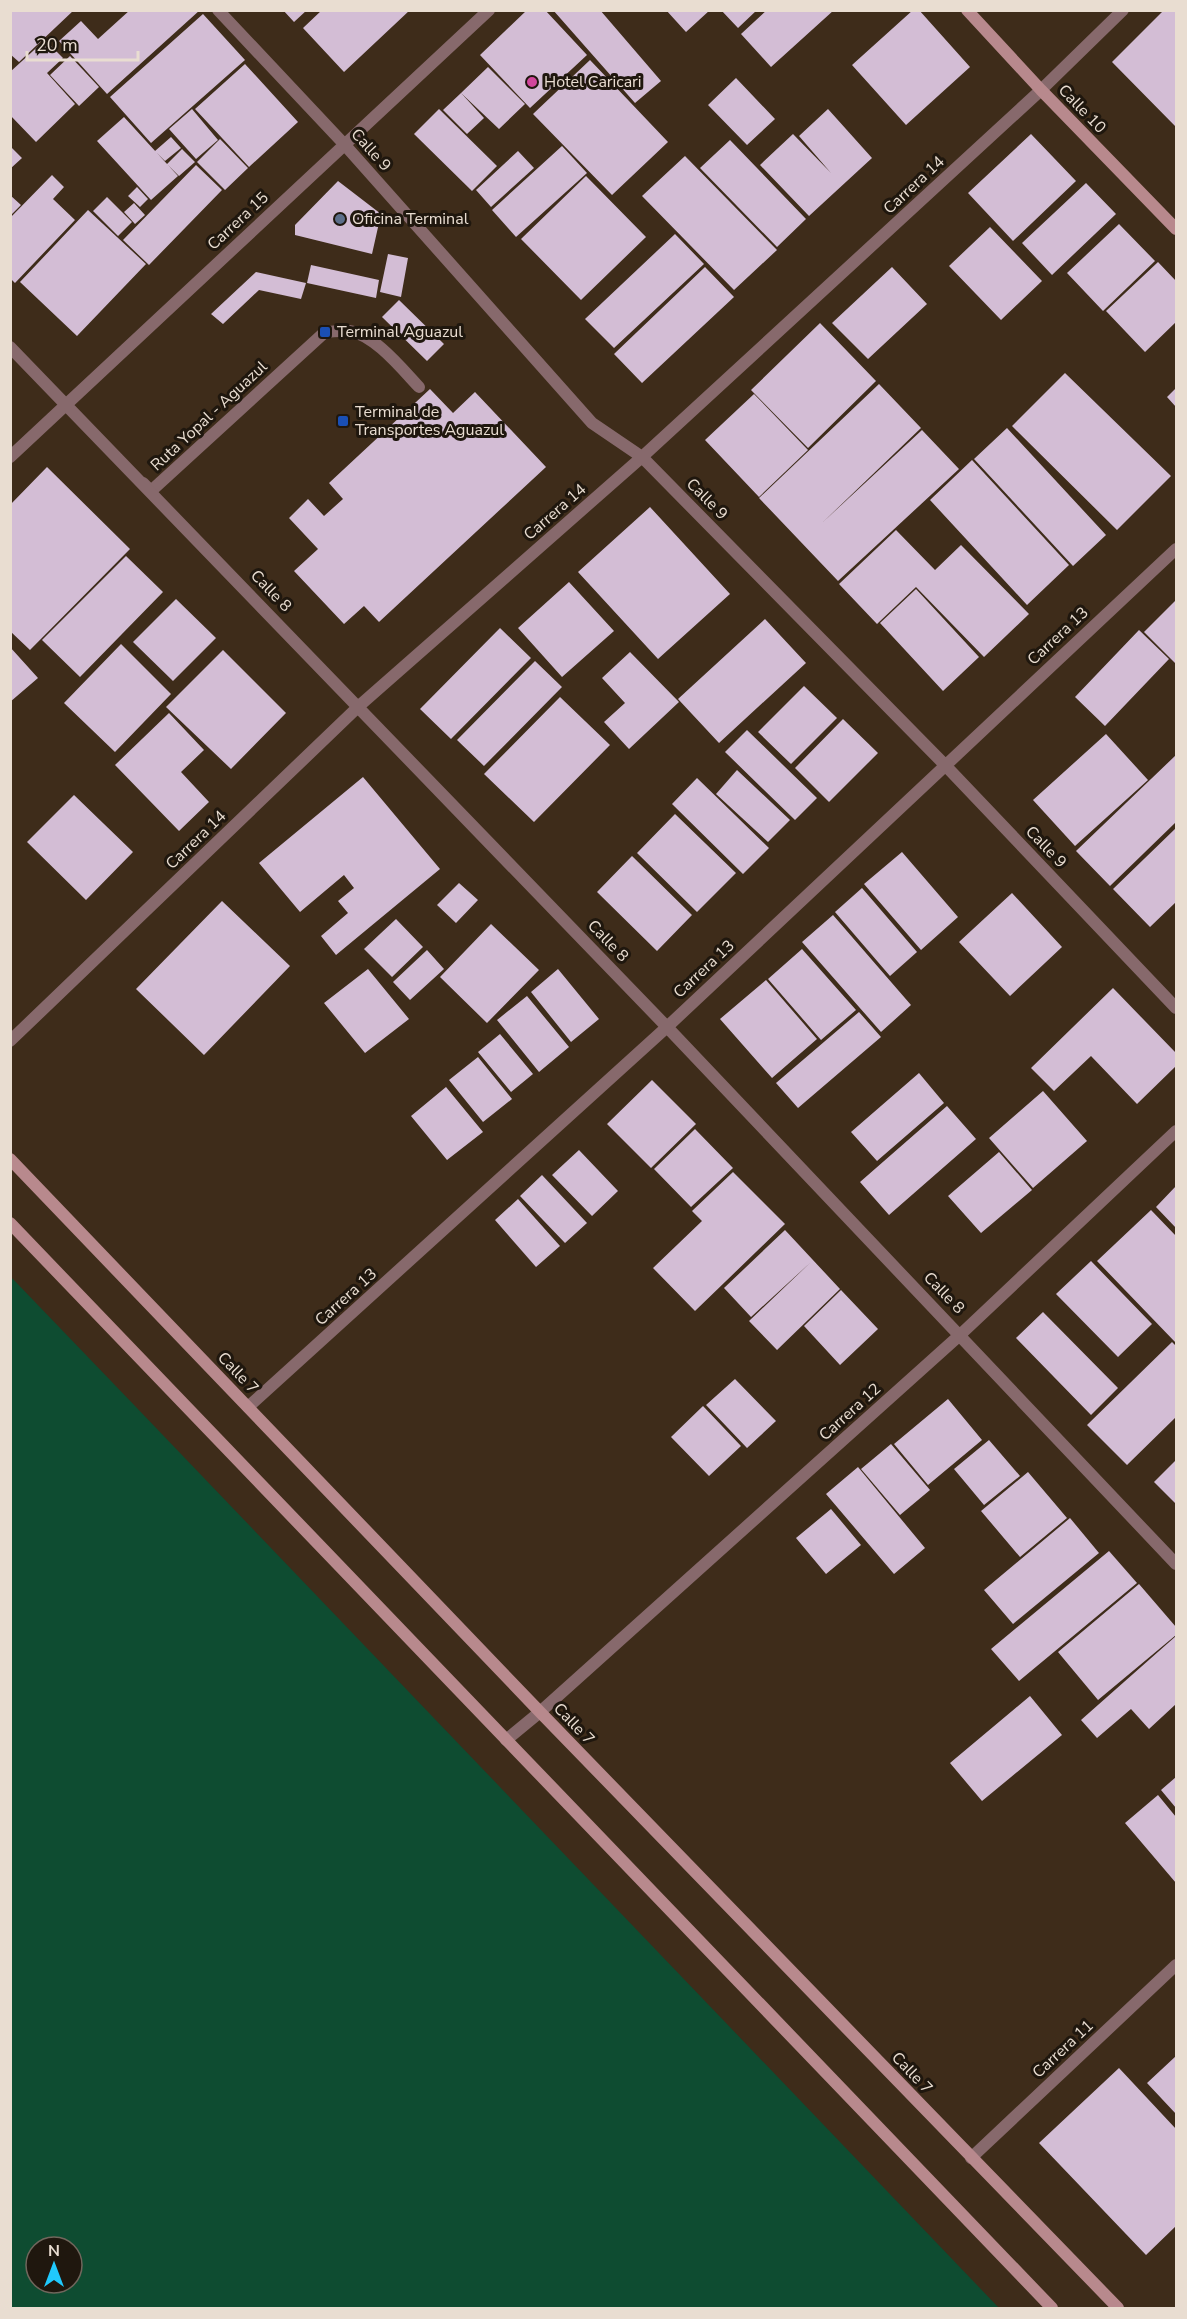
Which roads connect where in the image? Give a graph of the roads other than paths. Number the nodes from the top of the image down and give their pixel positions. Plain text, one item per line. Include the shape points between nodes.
1 (218, 10) edge
2 (489, 10) edge
3 (967, 10) edge
4 (1123, 10) edge
5 (1041, 90) junction
6 (344, 144) junction
7 (1176, 229) edge
8 (10, 347) edge
9 (419, 387) dead end
10 (68, 404) junction
11 (642, 457) junction
12 (10, 458) edge
13 (151, 491) junction
14 (1176, 549) edge
15 (359, 706) junction
16 (944, 764) junction
17 (1176, 1008) edge
18 (667, 1027) junction
19 (10, 1041) edge
20 (1176, 1131) edge
21 (10, 1159) edge
22 (10, 1223) edge
23 (961, 1334) junction
24 (248, 1407) junction
25 (1176, 1564) edge
26 (540, 1712) junction
27 (506, 1740) junction
28 (1176, 1965) edge
29 (971, 2158) junction
30 (1052, 2308) edge
31 (1118, 2308) edge

1 - 6 street, Calle 9
2 - 6 street, Carrera 15
3 - 5 main road, Calle 10
4 - 5 street, Carrera 14
5 - 7 main road, Calle 10
5 - 11 street, Carrera 14
6 - 10 street, Carrera 15
6 - 11 street, Calle 9 via 592,423
8 - 10 street
9 - 13 street via 367,338 350,331 325,332
10 - 12 street
10 - 13 street, Ruta Yopal - Aguazul
11 - 15 street, Carrera 14
11 - 16 street, Calle 9
13 - 15 street, Calle 8
14 - 16 street, Carrera 13
15 - 18 street, Calle 8
15 - 19 street, Carrera 14
16 - 17 street, Calle 9
16 - 18 street, Carrera 13
18 - 23 street, Calle 8
18 - 24 street, Carrera 13
20 - 23 street, Carrera 12
21 - 24 main road, Calle 7
22 - 27 main road
23 - 25 street, Calle 8
23 - 26 street, Carrera 12
24 - 26 main road, Calle 7
26 - 27 street, Carrera 12
26 - 29 main road, Calle 7
27 - 30 main road
28 - 29 street, Carrera 11
29 - 31 main road, Calle 7

